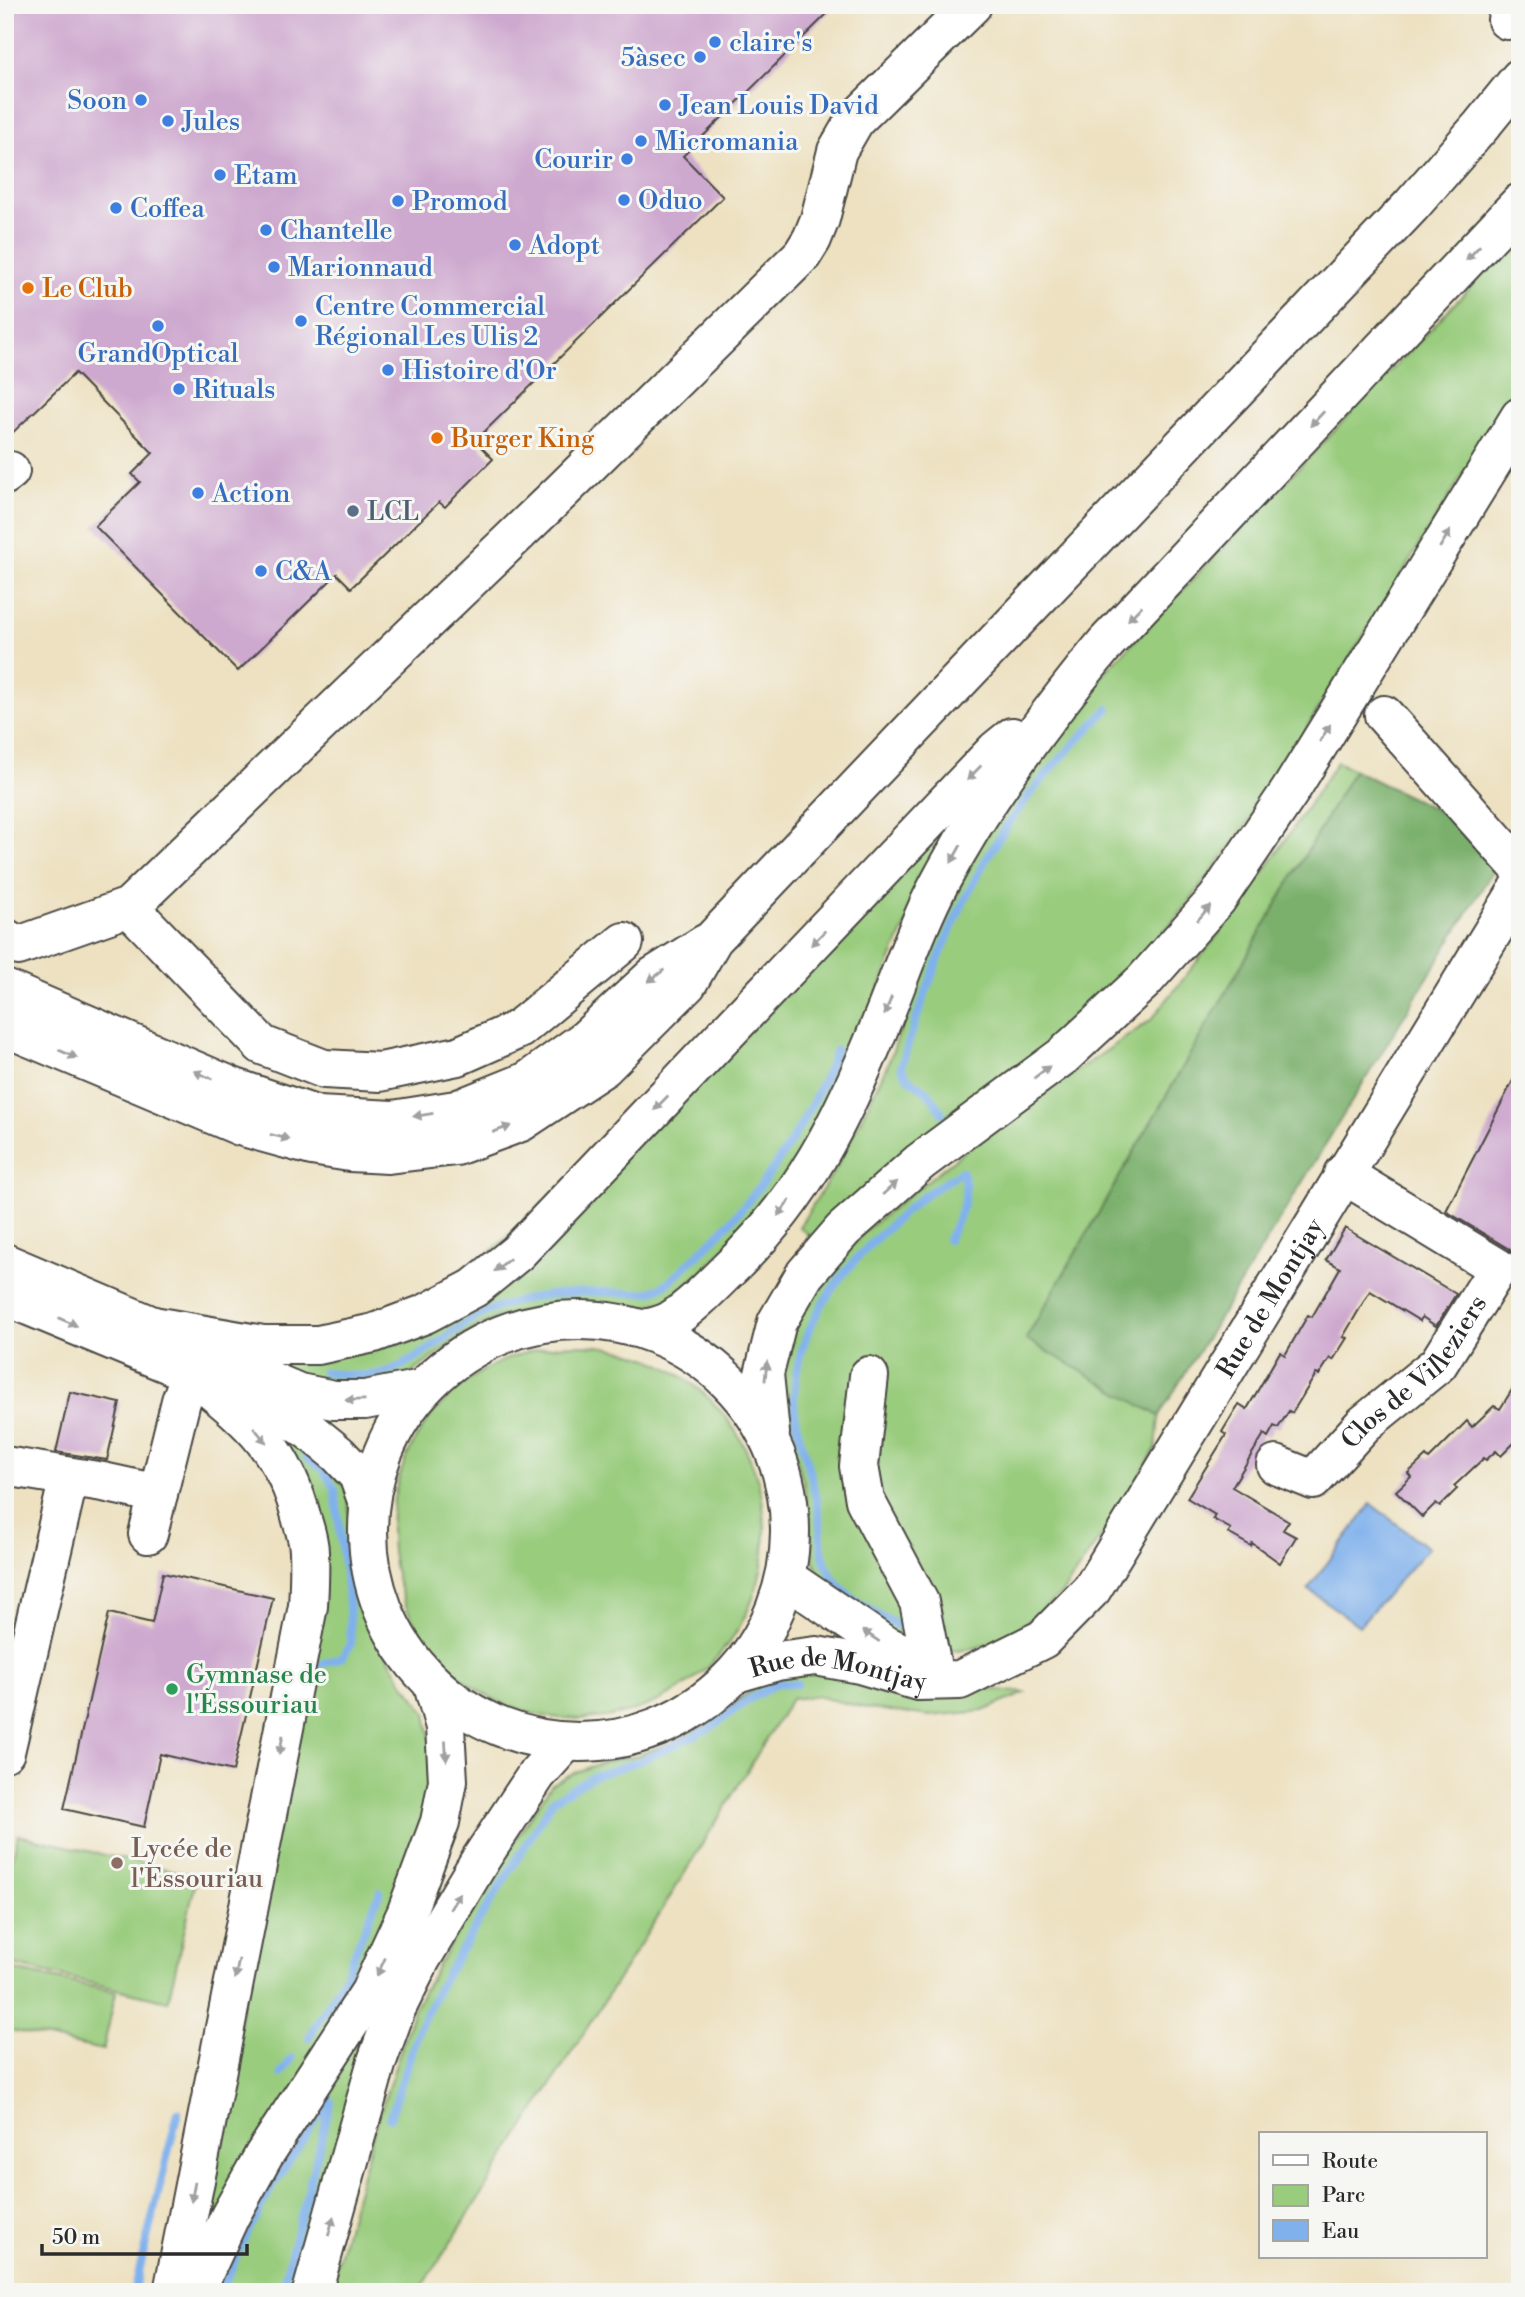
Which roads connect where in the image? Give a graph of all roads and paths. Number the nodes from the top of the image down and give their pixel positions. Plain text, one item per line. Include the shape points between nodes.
1 (972, 5) edge
2 (1520, 78) edge
3 (1520, 203) edge
4 (1520, 417) edge
5 (1062, 696) junction
6 (1384, 715) dead end
7 (1520, 868) edge
8 (1520, 887) edge
9 (129, 906) junction
10 (5, 938) edge
11 (713, 939) junction
12 (624, 942) dead end
13 (5, 989) edge
14 (5, 1027) edge
15 (1343, 1174) junction
16 (5, 1263) edge
17 (5, 1296) edge
18 (153, 1326) junction
19 (645, 1329) junction
20 (191, 1373) junction
21 (869, 1376) dead end
22 (422, 1389) junction
23 (771, 1439) junction
24 (1276, 1465) dead end
25 (5, 1466) edge
26 (69, 1477) junction
27 (158, 1494) junction
28 (369, 1506) junction
29 (148, 1534) dead end
30 (786, 1578) junction
31 (932, 1662) junction
32 (981, 1668) junction
33 (736, 1673) junction
34 (433, 1685) junction
35 (565, 1743) junction
36 (5, 1752) edge
37 (173, 2292) edge
38 (195, 2292) edge
39 (312, 2292) edge

1 - 9 main road via 855,120 837,150 820,219 802,255
2 - 11 main road via 1411,206
3 -> 5 main road via 1106,643
23 -> 4 main road via 764,1374 777,1322 805,1275 843,1230 920,1162 1073,1047 1143,982 1217,899 1290,791
5 -> 18 main road via 996,750 517,1253 474,1288 425,1314 374,1333 318,1345 263,1345
5 -> 19 main road via 984,807 937,888 840,1119 814,1166 748,1252 669,1322
6 - 7 main road
8 - 15 main road, Rue de Montjay
9 - 10 main road via 18,946
9 - 12 main road via 262,1045 324,1069 380,1072 458,1056 519,1029
11 -> 13 main road via 654,976 586,1039 528,1081 456,1110 393,1120 318,1116 235,1088
14 -> 11 main road via 240,1126 312,1146 387,1154 456,1146 521,1122 604,1067 687,984
15 - 24 main road, Clos de Villeziers via 1498,1268 1438,1364 1364,1424 1313,1480
15 - 32 main road, Rue de Montjay via 1092,1590 1043,1639
16 - 18 main road
17 -> 20 main road
22 -> 18 main road via 365,1400 299,1393 186,1345
19 - 22 main road via 586,1319 525,1326 469,1350
19 - 23 main road via 697,1354 739,1392
20 - 27 main road
20 - 28 main road via 236,1387 306,1428 358,1475
20 -> 37 main road via 233,1407 283,1465 310,1549 308,1606
21 - 31 main road via 859,1466 866,1500 919,1602
22 - 28 main road via 397,1424 378,1464
23 - 30 main road via 790,1507
25 - 26 main road
26 - 27 main road
26 - 36 main road
27 - 29 main road
28 - 34 main road via 371,1572 393,1633
31 -> 30 main road, Rue de Montjay via 883,1644
30 - 33 main road via 767,1629
31 - 32 main road, Rue de Montjay
32 - 33 main road, Rue de Montjay via 960,1680 918,1681 816,1656
33 - 35 main road via 687,1714 628,1738
34 - 35 main road via 472,1714 516,1734
34 -> 38 main road via 445,1727 448,1781 440,1822 406,1914 370,1992 264,2155
39 -> 35 main road via 396,2008 482,1857 537,1774

